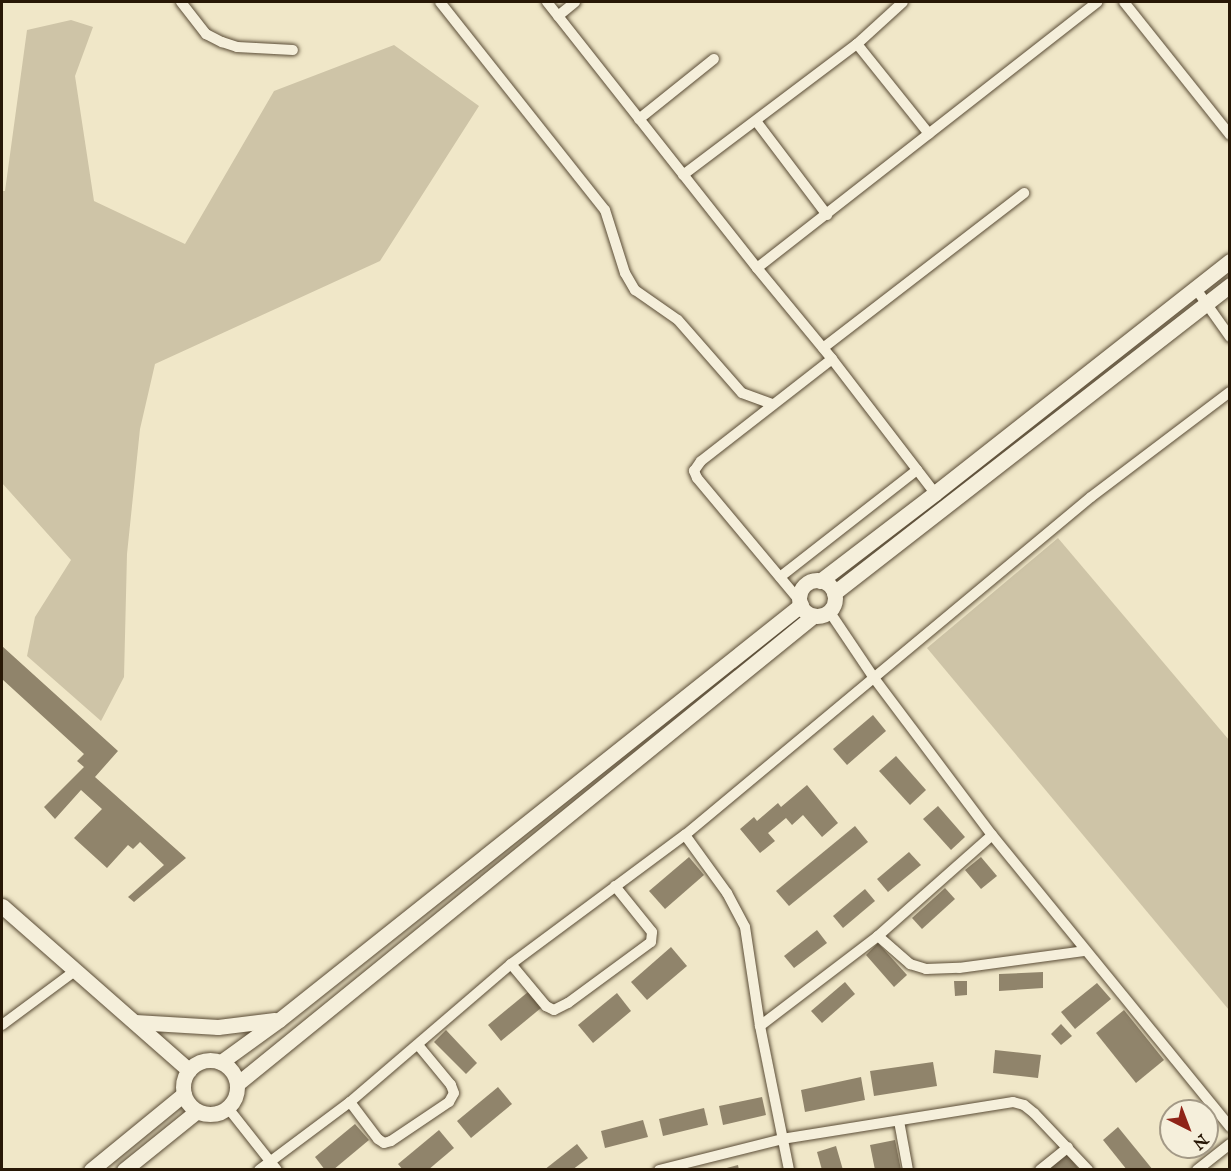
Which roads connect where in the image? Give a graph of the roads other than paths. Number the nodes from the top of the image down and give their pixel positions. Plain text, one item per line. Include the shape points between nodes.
1 (181, 2) edge
2 (440, 2) edge
3 (547, 2) edge
4 (575, 2) edge
5 (903, 2) edge
6 (1098, 2) edge
7 (1124, 2) edge
8 (558, 15) junction
9 (857, 44) junction
10 (293, 50) dead end
11 (714, 59) dead end
12 (639, 119) junction
13 (756, 121) junction
14 (929, 134) junction
15 (1230, 135) edge
16 (683, 176) junction
17 (1024, 193) dead end
18 (827, 215) junction
19 (1230, 249) edge
20 (1227, 264) edge
21 (757, 268) junction
22 (1230, 285) edge
23 (1196, 289) junction
24 (1207, 304) junction
25 (1230, 337) edge
26 (823, 348) junction
27 (832, 359) junction
28 (1230, 392) edge
29 (772, 404) junction
30 (917, 470) junction
31 (935, 493) junction
32 (780, 577) junction
33 (820, 580) junction
34 (834, 593) junction
35 (800, 602) junction
36 (830, 611) junction
37 (813, 616) junction
38 (874, 678) junction
39 (685, 836) junction
40 (992, 836) junction
41 (615, 886) junction
42 (2, 906) edge
43 (878, 936) junction
44 (1084, 951) junction
45 (511, 964) junction
46 (76, 970) junction
47 (279, 1020) junction
48 (135, 1022) junction
49 (2, 1025) edge
50 (760, 1026) junction
51 (418, 1045) junction
52 (221, 1062) junction
53 (189, 1070) junction
54 (237, 1084) junction
55 (184, 1094) junction
56 (350, 1102) junction
57 (228, 1108) junction
58 (197, 1111) junction
59 (899, 1121) junction
60 (1230, 1127) edge
61 (782, 1139) junction
62 (1230, 1144) edge
63 (1068, 1147) junction
64 (274, 1165) edge
65 (91, 1170) edge
66 (124, 1170) edge
67 (259, 1170) edge
68 (659, 1170) edge
69 (789, 1170) edge
70 (908, 1170) edge
71 (1040, 1170) edge
72 (1088, 1170) edge
73 (1197, 1170) edge

1 - 10 street via 206,34 222,42 237,47
2 - 29 street via 604,210 625,273 635,290 678,320 742,393
3 - 8 street
4 - 8 street
5 - 9 street
6 - 14 street
7 - 15 street
8 - 12 street
9 - 13 street
9 - 14 street
11 - 12 street
12 - 16 street
13 - 16 street
13 - 18 street
14 - 18 street
16 - 21 street
17 - 26 street
18 - 21 street
19 - 20 main road
20 - 23 main road
21 - 26 street
22 - 24 main road
23 - 24 street
23 - 31 main road
24 - 25 street
24 - 34 main road
26 - 27 street
27 - 29 street
27 - 30 street
28 - 38 street via 1091,497
29 - 32 street via 701,461 694,471
30 - 31 street
30 - 32 street
31 - 33 main road
32 - 35 street
33 - 34 main road
33 - 35 main road via 805,585
34 - 36 main road
35 - 37 main road
35 - 47 main road
36 - 37 main road
36 - 38 street
37 - 54 main road
38 - 39 street
38 - 40 street
39 - 41 street
39 - 50 street via 741,916
40 - 43 street
40 - 44 street
41 - 45 street
41 - 45 street via 652,932 651,942 554,1010 546,1006
42 - 46 main road
43 - 44 street via 910,964 926,969
43 - 50 street
44 - 60 street
45 - 51 street
46 - 48 main road
46 - 49 street
47 - 48 main road via 218,1027
47 - 52 main road
48 - 53 main road
50 - 61 street
51 - 56 street
51 - 56 street via 452,1085 449,1102 384,1143
52 - 53 main road via 204,1061
52 - 54 main road via 232,1071
53 - 55 main road
54 - 57 main road via 237,1093
55 - 58 main road
55 - 65 main road
56 - 64 street
57 - 58 main road via 213,1114
57 - 64 street
58 - 66 main road
59 - 61 street
59 - 63 street via 1013,1102 1034,1113
59 - 70 street
61 - 68 street
61 - 69 street
62 - 73 street
63 - 71 street
63 - 72 street
64 - 67 street

